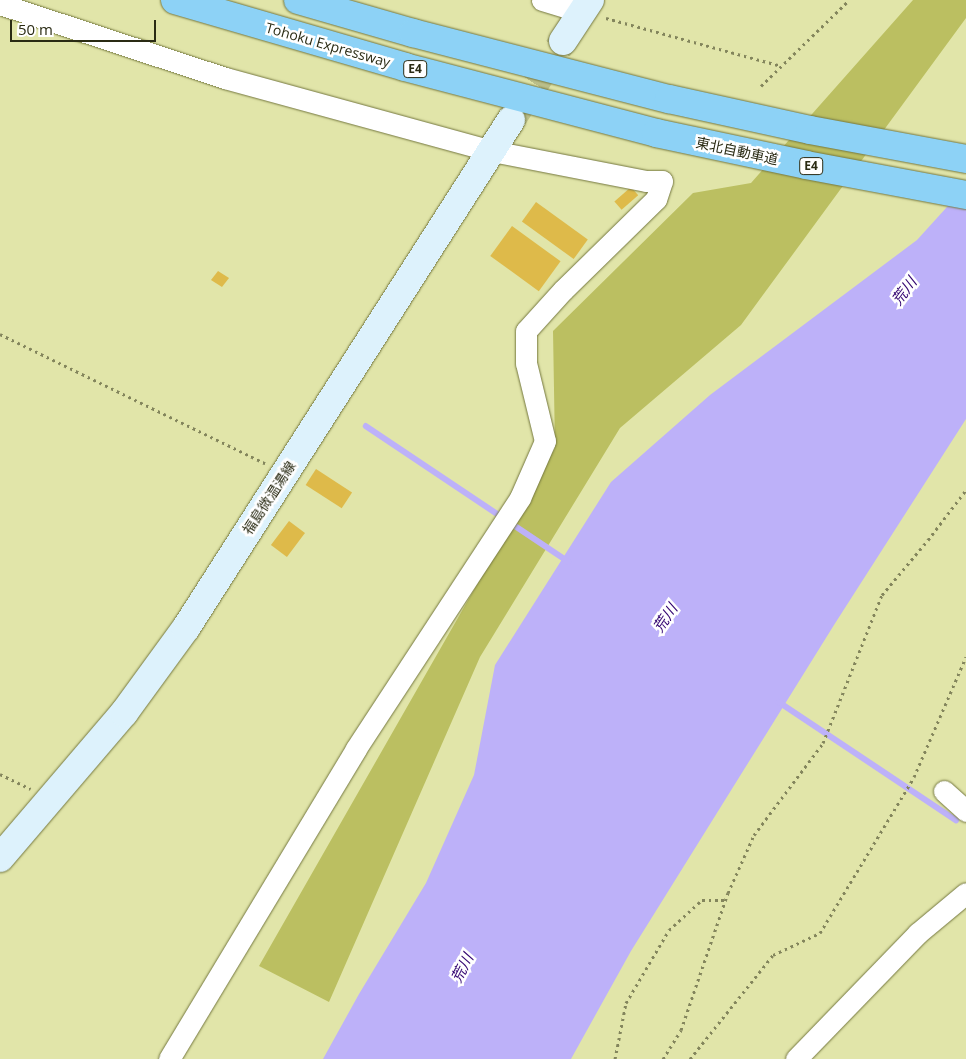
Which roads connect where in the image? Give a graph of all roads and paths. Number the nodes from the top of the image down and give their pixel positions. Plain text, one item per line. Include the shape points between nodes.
1 (175, 0) edge
2 (298, 0) edge
3 (542, 0) edge
4 (849, 0) edge
5 (0, 4) edge
6 (586, 6) edge
7 (562, 41) tunnel mouth
8 (782, 66) junction
9 (761, 86) dead end
10 (511, 120) tunnel mouth
11 (656, 133) joint
12 (492, 151) junction
13 (966, 159) edge
14 (966, 195) edge
15 (0, 334) edge
16 (285, 473) junction
17 (966, 490) edge
18 (966, 657) edge
19 (0, 774) edge
20 (944, 791) dead end
21 (51, 799) junction
22 (966, 811) edge
23 (0, 858) edge
24 (966, 893) edge
25 (726, 900) junction
26 (169, 1059) edge
27 (615, 1059) edge
28 (663, 1059) edge
29 (690, 1059) edge
30 (796, 1059) edge

1 - 11 highway, Tohoku Expressway / E4 via 405,67
2 - 13 highway via 669,99
3 - 6 street
4 - 8 path
5 - 12 street via 225,78
6 - 7 main road
6 - 8 path
8 - 9 path
10 - 12 main road, 福島微温湯線
11 - 14 highway, 東北自動車道 / E4
12 - 16 main road, 福島微温湯線
12 - 26 street via 646,181 662,181 656,198 526,331 526,363 545,442 520,498 356,749
15 - 16 path
16 - 21 main road, 福島微温湯線 via 156,670
17 - 25 path via 882,595 823,743 754,836
18 - 29 path via 914,777 820,933 773,955
19 - 21 path
20 - 22 street
21 - 23 main road, 福島微温湯線
24 - 30 street via 918,933
25 - 27 path via 702,900 669,930 626,1003
25 - 28 path via 681,1030

